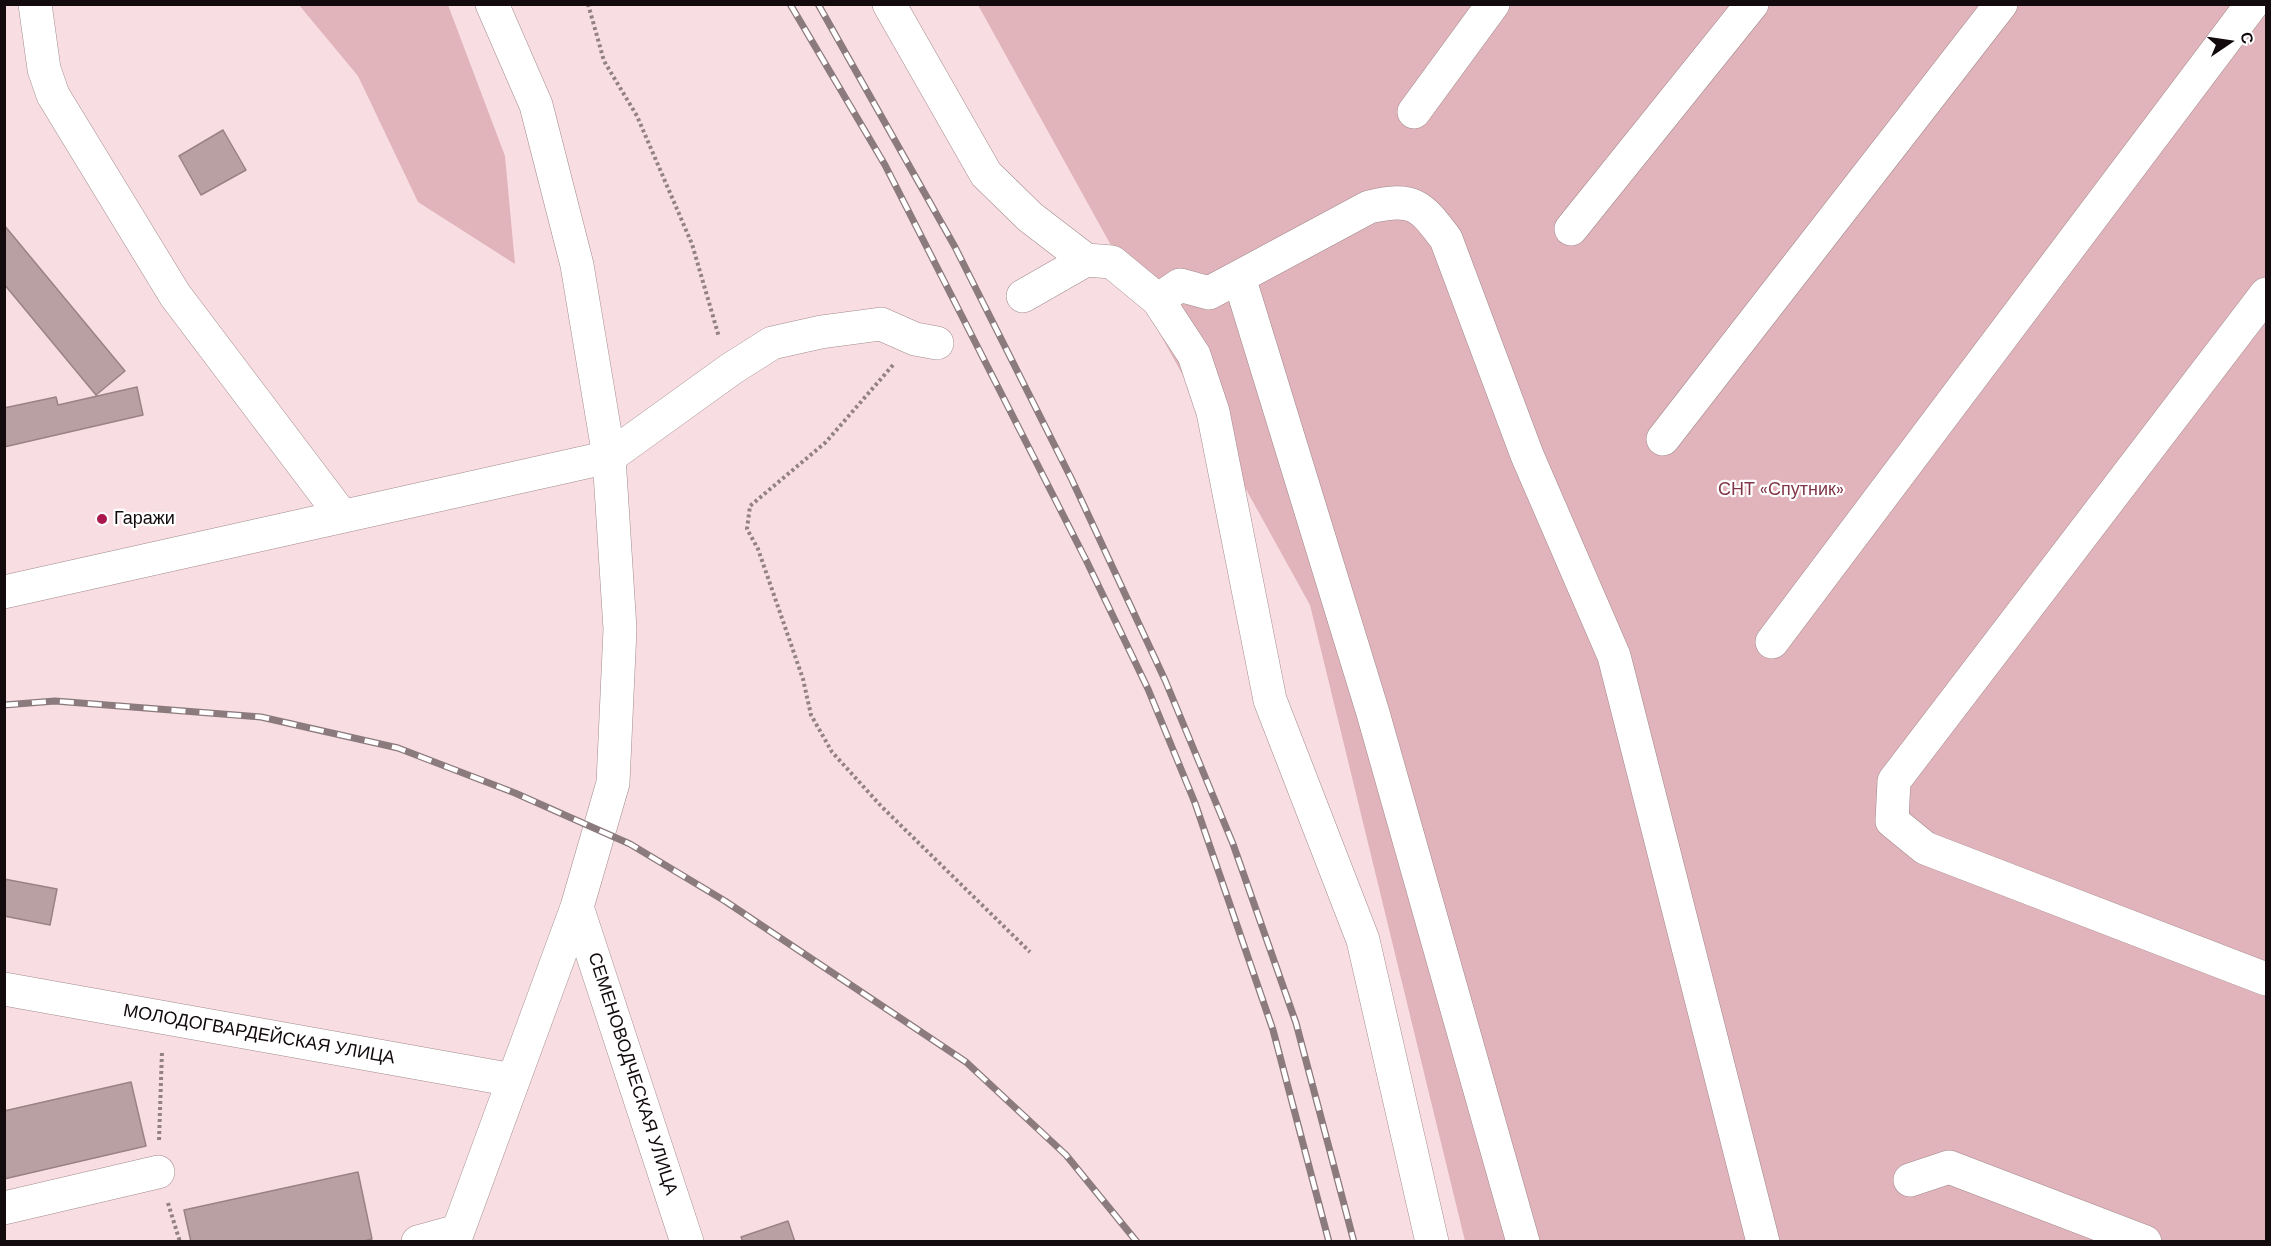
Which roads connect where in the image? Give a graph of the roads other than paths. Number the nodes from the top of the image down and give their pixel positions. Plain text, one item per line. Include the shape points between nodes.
1 (35, 4) edge
2 (492, 4) edge
3 (889, 4) edge
4 (1493, 4) edge
5 (1752, 4) edge
6 (2001, 4) edge
7 (2252, 4) edge
8 (1414, 112) dead end
9 (1571, 230) dead end
10 (1086, 260) junction
11 (1239, 277) junction
12 (2266, 294) edge
13 (1023, 296) dead end
14 (1158, 300) junction
15 (926, 341) road end
16 (1663, 439) dead end
17 (609, 457) junction
18 (342, 516) junction
19 (4, 592) edge
20 (1772, 642) dead end
21 (577, 907) junction
22 (2266, 979) edge
23 (4, 989) edge
24 (513, 1080) junction
25 (158, 1172) road end
26 (1910, 1180) dead end
27 (4, 1208) edge
28 (456, 1236) edge
29 (418, 1242) edge
30 (687, 1242) edge
31 (1432, 1242) edge
32 (1523, 1242) edge
33 (1763, 1242) edge
34 (2145, 1242) edge

1 - 18 street via 44,69 53,95 175,295
2 - 17 street via 539,117 577,265
3 - 10 street via 986,174 1030,217
4 - 8 street
5 - 9 street
6 - 16 street
7 - 20 street
10 - 13 street
10 - 14 street via 1112,262
11 - 14 street via 1209,293 1180,285
11 - 32 street via 1373,714
11 - 33 street via 1368,207 1396,201 1424,210 1446,239 1527,455 1614,656
12 - 22 street via 1894,782 1892,821 1925,848
14 - 31 street via 1194,355 1213,412 1270,700 1363,940
15 - 17 street via 881,324 772,343
17 - 18 street
17 - 21 street via 620,628 613,783
18 - 19 street
21 - 24 street
21 - 30 street, СЕМЕНОВОДЧЕСКАЯ УЛИЦА
23 - 24 street, МОЛОДОГВАРДЕЙСКАЯ УЛИЦА
24 - 28 street
25 - 27 street
26 - 34 street via 1949,1167
28 - 29 street

